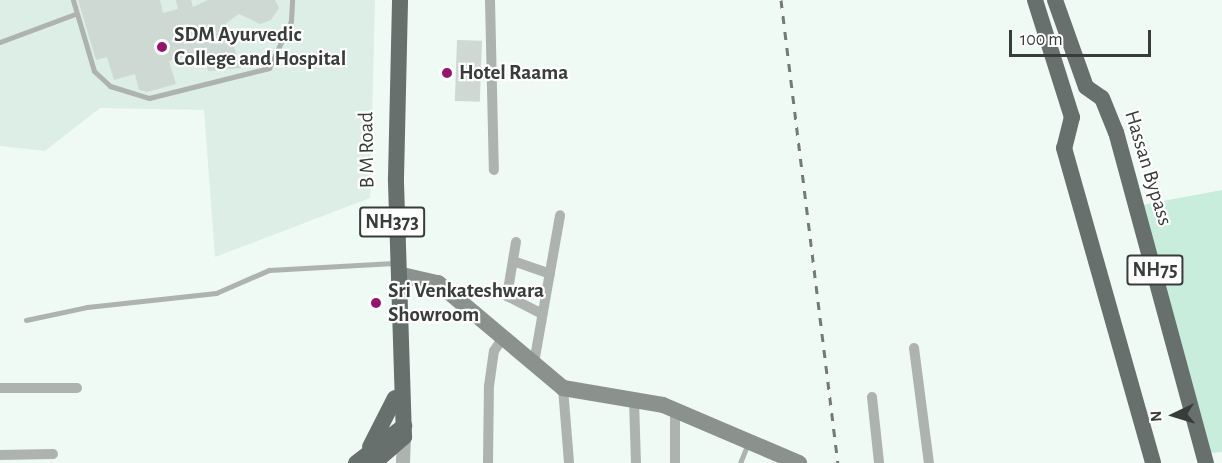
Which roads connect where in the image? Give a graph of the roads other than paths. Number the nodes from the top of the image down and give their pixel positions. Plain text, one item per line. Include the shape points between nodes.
1 (73, 0) edge
2 (292, 0) edge
3 (390, 0) edge
4 (400, 0) edge
5 (490, 0) edge
6 (1035, 0) edge
7 (1055, 0) edge
8 (75, 14) junction
9 (0, 42) edge
10 (495, 170) dead end
11 (560, 215) dead end
12 (516, 242) dead end
13 (513, 261) junction
14 (398, 269) junction
15 (550, 274) junction
16 (542, 314) junction
17 (26, 320) dead end
18 (504, 336) junction
19 (914, 348) dead end
20 (534, 363) junction
21 (0, 388) edge
22 (77, 388) dead end
23 (562, 388) junction
24 (872, 397) dead end
25 (395, 398) junction
26 (634, 400) junction
27 (675, 410) junction
28 (748, 441) junction
29 (401, 442) edge
30 (52, 454) dead end
31 (0, 455) edge
32 (372, 456) edge
33 (357, 463) edge
34 (488, 463) edge
35 (569, 463) edge
36 (636, 463) edge
37 (675, 463) edge
38 (740, 463) edge
39 (799, 463) edge
40 (879, 463) edge
41 (929, 463) edge
42 (1154, 463) edge
43 (1206, 463) edge

1 - 8 lane
2 - 8 lane via 291,21 268,68 149,98 110,86 94,71
3 - 14 highway, B M Road / NH373
4 - 14 highway, NH373
5 - 10 street
6 - 42 highway, NH75 via 1072,117 1064,148
7 - 43 highway, Hassan Bypass / NH75 via 1086,87 1102,98 1116,132
8 - 9 lane
11 - 15 street
12 - 13 street
13 - 15 street
13 - 16 street via 508,298
14 - 17 lane via 268,270 216,292 87,307
14 - 18 main road via 438,283
14 - 25 highway, B M Road / NH373
14 - 29 highway, NH373
15 - 16 street
16 - 20 street
18 - 20 main road
18 - 34 street via 494,351 489,386
19 - 41 street
20 - 23 main road
21 - 22 street
23 - 26 main road
23 - 35 street
24 - 40 street
25 - 29 highway, B M Road / NH373
25 - 32 highway
26 - 27 main road
26 - 36 street
27 - 28 main road
27 - 37 street
28 - 38 lane
28 - 39 main road
29 - 32 highway
30 - 31 street
32 - 33 highway

